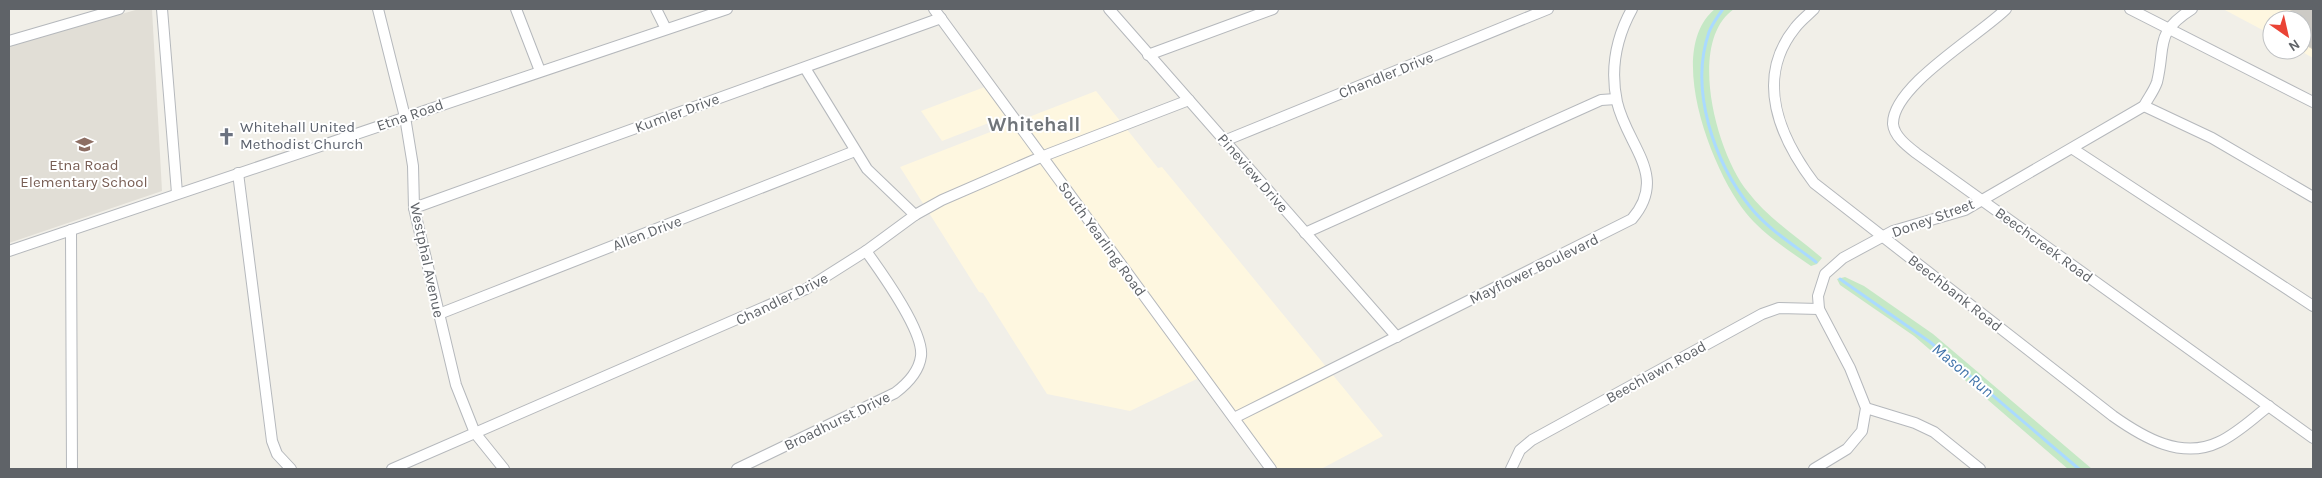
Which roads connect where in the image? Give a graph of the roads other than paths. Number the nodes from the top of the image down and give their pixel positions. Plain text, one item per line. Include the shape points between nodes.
1 (119, 9) edge
2 (162, 9) edge
3 (378, 9) edge
4 (516, 9) edge
5 (656, 9) edge
6 (726, 9) edge
7 (934, 9) edge
8 (1109, 9) edge
9 (1273, 9) edge
10 (1548, 9) edge
11 (1632, 9) edge
12 (1814, 9) edge
13 (2006, 9) edge
14 (2130, 9) edge
15 (2192, 9) edge
16 (941, 18) junction
17 (2166, 28) junction
18 (666, 29) junction
19 (9, 41) edge
20 (1148, 54) junction
21 (805, 68) junction
22 (540, 71) junction
23 (1616, 99) junction
24 (1188, 100) junction
25 (2313, 102) edge
26 (2144, 106) junction
27 (405, 117) junction
28 (1224, 140) junction
29 (2072, 149) junction
30 (855, 151) junction
31 (1041, 157) junction
32 (238, 173) junction
33 (177, 193) junction
34 (2313, 197) edge
35 (1982, 200) junction
36 (414, 208) junction
37 (915, 215) junction
38 (71, 230) junction
39 (1305, 233) junction
40 (1882, 237) junction
41 (9, 251) edge
42 (866, 251) junction
43 (2313, 306) edge
44 (1819, 309) junction
45 (439, 314) junction
46 (1397, 337) junction
47 (2269, 406) junction
48 (1866, 408) junction
49 (1234, 418) junction
50 (476, 433) junction
51 (2313, 438) edge
52 (72, 469) edge
53 (291, 469) edge
54 (392, 469) edge
55 (504, 469) edge
56 (737, 469) edge
57 (1271, 469) edge
58 (1511, 469) edge
59 (1814, 469) edge
60 (1980, 469) edge

1 - 19 street
2 - 33 street
3 - 27 street, Westphal Avenue
4 - 22 street
5 - 18 street
6 - 18 street, Etna Road
7 - 16 street, South Yearling Road
8 - 20 street, Pineview Drive
9 - 20 street
10 - 28 street, Chandler Drive
11 - 23 street, Mayflower Boulevard via 1616,50
12 - 40 street, Beechbank Road via 1790,34 1778,54 1773,94 1778,122 1792,155 1814,184
13 - 35 street, Beechcreek Road via 1904,95 1892,123 1907,146
14 - 17 street
15 - 17 street
16 - 21 street, Kumler Drive
16 - 31 street, South Yearling Road
17 - 25 street via 2265,75
17 - 26 street via 2156,84
18 - 22 street, Etna Road
20 - 24 street, Pineview Drive
21 - 30 street
21 - 36 street, Kumler Drive
22 - 27 street, Etna Road
23 - 39 street via 1601,100
23 - 46 street, Mayflower Boulevard via 1648,176 1646,198 1632,219
24 - 28 street, Pineview Drive
24 - 31 street, Chandler Drive
26 - 29 street, Doney Street
26 - 34 street via 2212,138
27 - 32 street, Etna Road
27 - 36 street, Westphal Avenue
28 - 39 street, Pineview Drive
29 - 35 street, Doney Street
29 - 43 street
30 - 37 street via 876,179
30 - 45 street, Allen Drive
31 - 37 street, Chandler Drive via 971,186
31 - 49 street, South Yearling Road
32 - 33 street, Etna Road
32 - 53 street via 272,441 277,454
33 - 38 street, Etna Road
35 - 40 street, Doney Street via 1965,210
35 - 47 street, Beechcreek Road
36 - 45 street, Westphal Avenue
37 - 42 street, Chandler Drive
38 - 41 street, Etna Road
38 - 52 street
39 - 46 street, Pineview Drive
40 - 44 street, Doney Street via 1844,258 1825,274 1818,296
40 - 47 street, Beechbank Road via 2113,416 2153,440 2183,448 2210,446 2225,439
42 - 50 street, Chandler Drive via 831,275 774,305
42 - 56 street, Broadhurst Drive via 918,339 921,355 917,370 895,393
44 - 48 street via 1850,368
44 - 58 street, Beechlawn Road via 1779,308 1762,314 1532,440 1520,450
45 - 50 street, Westphal Avenue via 456,385
46 - 49 street, Mayflower Boulevard
47 - 51 street, Beechcreek Road
48 - 59 street via 1862,431 1847,449
48 - 60 street via 1915,422 1934,432
49 - 57 street, South Yearling Road
50 - 54 street, Chandler Drive
50 - 55 street, Westphal Avenue

